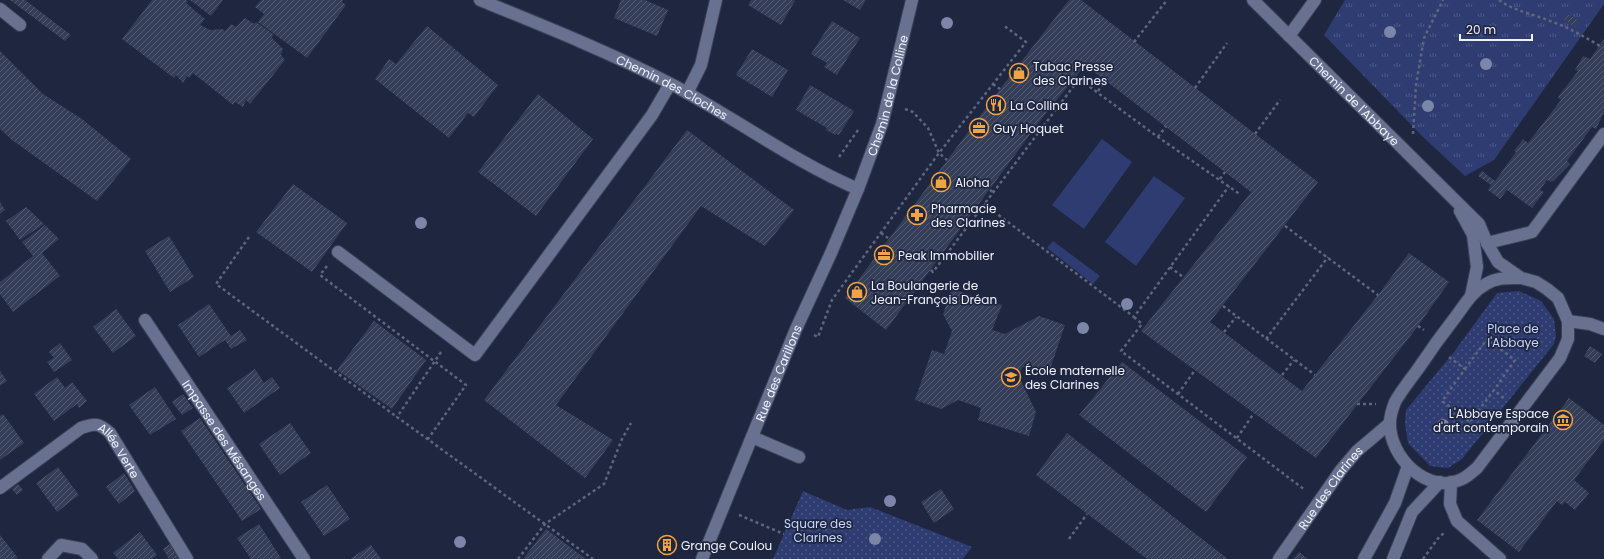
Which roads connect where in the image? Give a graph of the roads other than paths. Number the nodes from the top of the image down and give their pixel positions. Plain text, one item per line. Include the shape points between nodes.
1 (480, 0) edge
2 (716, 0) edge
3 (912, 0) edge
4 (1253, 0) edge
5 (1316, 0) edge
6 (0, 9) edge
7 (20, 25) dead end
8 (1289, 36) junction
9 (670, 84) junction
10 (687, 93) junction
11 (1604, 134) edge
12 (858, 189) junction
13 (1456, 202) junction
14 (1487, 243) junction
15 (338, 252) road end
16 (1521, 278) junction
17 (1471, 296) junction
18 (145, 320) dead end
19 (1568, 321) junction
20 (1604, 329) edge
21 (1390, 423) junction
22 (752, 438) junction
23 (799, 457) dead end
24 (1408, 466) junction
25 (1446, 482) junction
26 (0, 488) edge
27 (48, 559) edge
28 (92, 559) edge
29 (187, 559) edge
30 (304, 559) edge
31 (702, 559) edge
32 (1279, 559) edge
33 (1364, 559) edge
34 (1393, 559) edge
35 (1500, 559) edge

1 - 9 street, Chemin des Cloches via 597,49
2 - 10 street via 701,65
3 - 12 street, Chemin de la Colline via 882,124
4 - 8 street, Chemin de l'Abbaye
5 - 8 street
6 - 7 street
8 - 13 street, Chemin de l'Abbaye
9 - 10 street, Chemin des Cloches
9 - 15 street via 652,114 475,355
10 - 12 street, Chemin des Cloches via 812,166
11 - 14 street via 1532,232
12 - 22 street, Rue des Carillons via 796,329
13 - 14 street, Chemin de l'Abbaye via 1479,224
13 - 17 street, Chemin de l'Abbaye via 1473,235 1477,267
14 - 16 street, Chemin de l'Abbaye via 1498,262
16 - 17 street, Chemin de l'Abbaye via 1501,278 1486,284
16 - 19 street, Chemin de l'Abbaye via 1536,282 1558,298
17 - 21 street, Chemin de l'Abbaye via 1394,403
18 - 30 street, Impasse des Mésanges
19 - 20 street
19 - 25 street, Chemin de l'Abbaye via 1568,339 1560,358 1477,468 1462,479
21 - 24 street, Chemin de l'Abbaye via 1396,449
21 - 32 street, Rue des Clarines via 1357,451 1341,470
22 - 23 street
22 - 31 street, Rue des Carillons
24 - 25 street, Chemin de l'Abbaye via 1422,477
24 - 33 street via 1395,503
25 - 34 street via 1412,512
25 - 35 street via 1450,504 1457,521
26 - 29 street, Allée Verte via 81,428 92,424 102,426 110,434
27 - 28 street via 61,545 82,549

